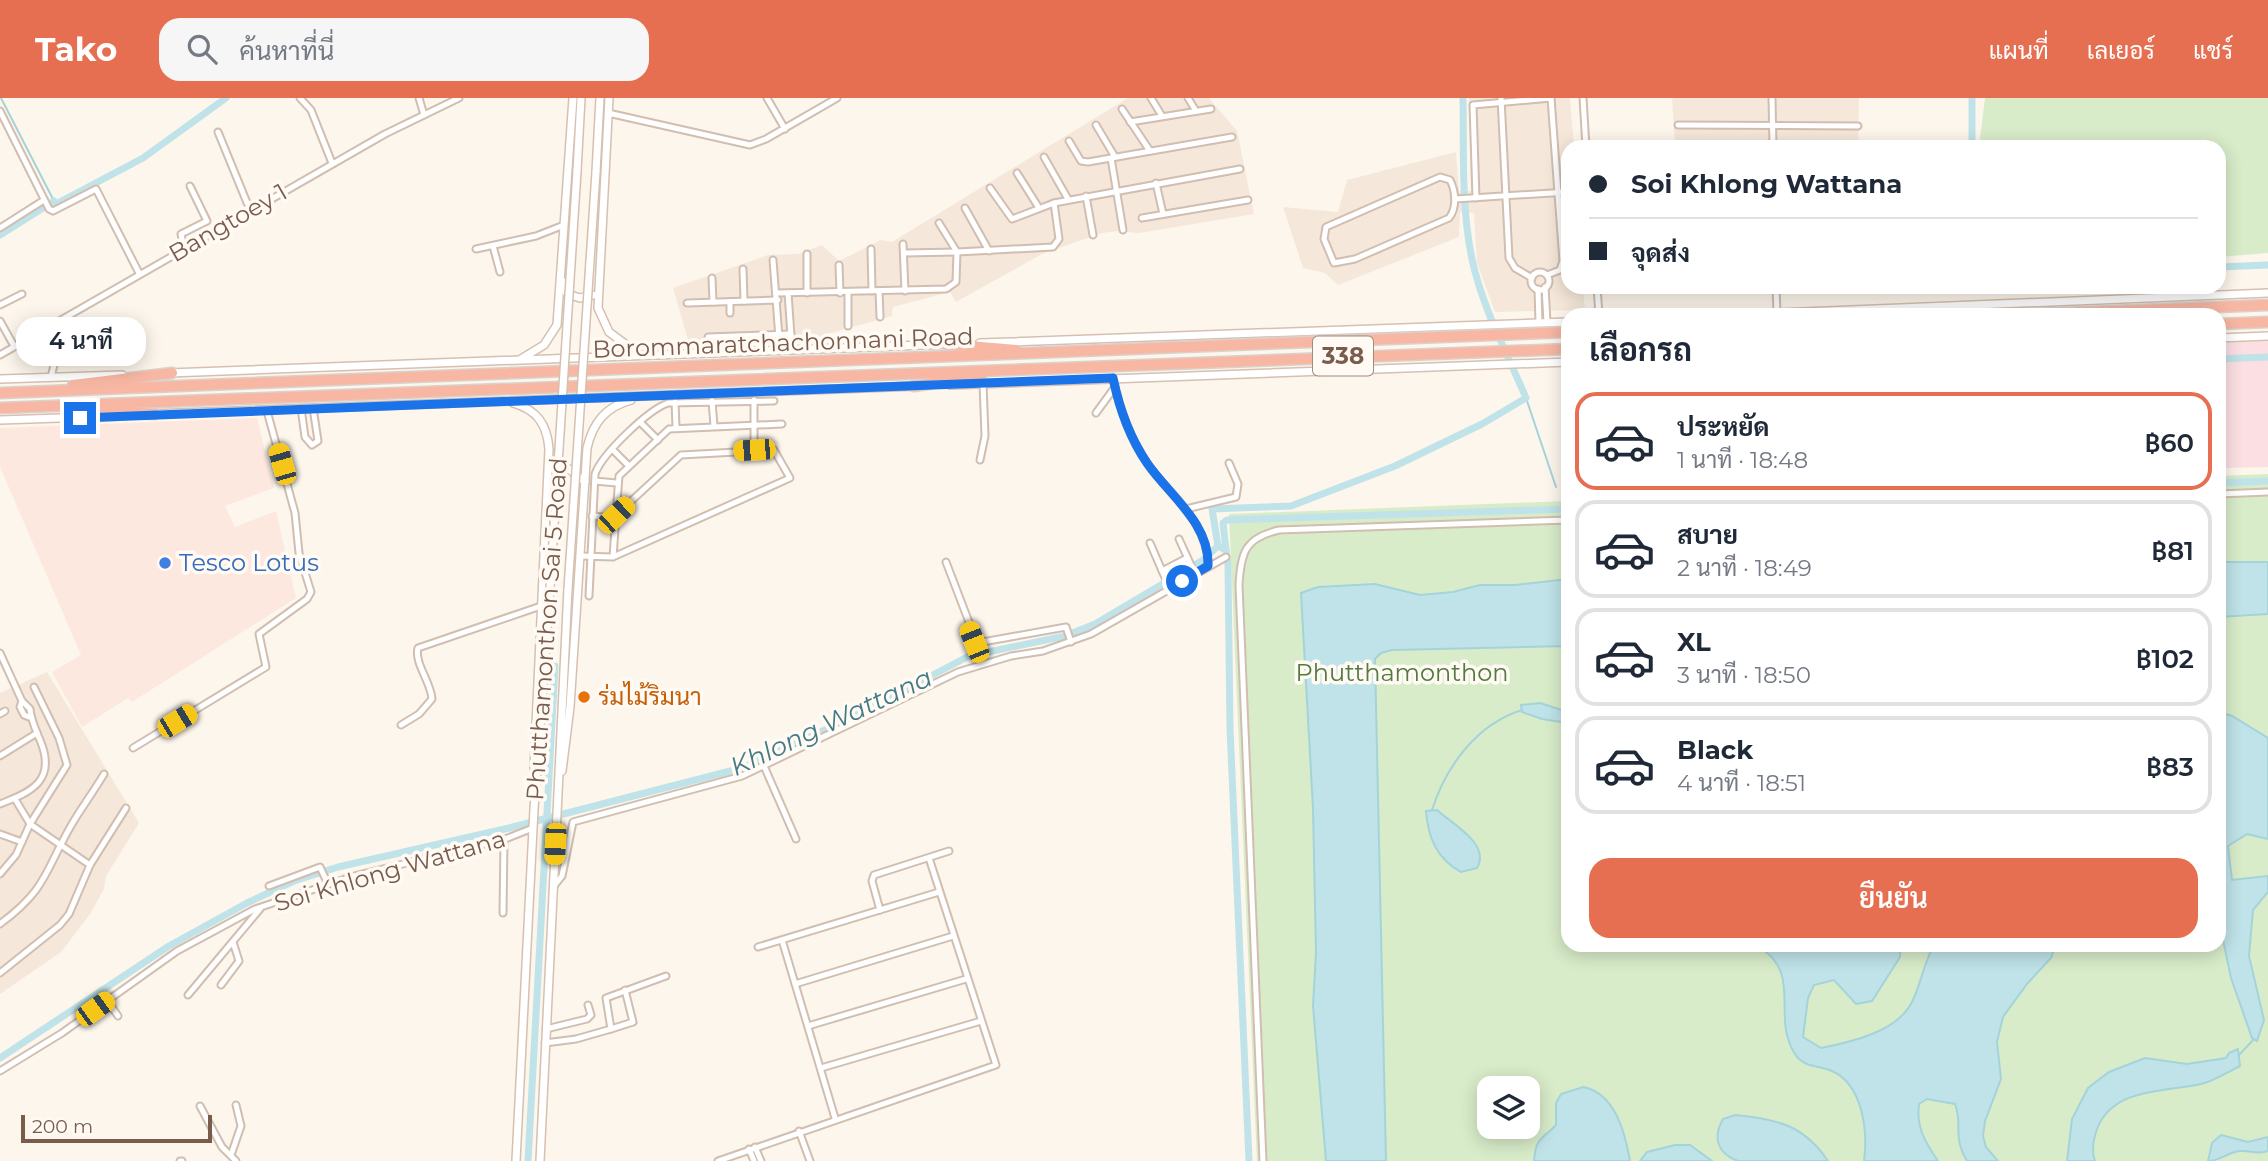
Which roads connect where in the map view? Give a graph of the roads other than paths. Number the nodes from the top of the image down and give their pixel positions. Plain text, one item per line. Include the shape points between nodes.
1 (300, 98) edge
2 (419, 98) edge
3 (459, 98) edge
4 (573, 98) edge
5 (581, 98) edge
6 (600, 98) edge
7 (609, 98) edge
8 (767, 98) edge
9 (838, 98) edge
10 (1151, 98) edge
11 (1188, 98) edge
12 (1552, 98) edge
13 (1583, 98) edge
14 (1772, 98) edge
15 (1501, 99) edge
16 (1526, 99) edge
17 (1122, 109) dead end
18 (1211, 109) dead end
19 (0, 111) edge
20 (1196, 111) junction
21 (608, 113) junction
22 (424, 115) junction
23 (1162, 116) junction
24 (1130, 122) junction
25 (1096, 125) dead end
26 (1678, 125) dead end
27 (1858, 126) dead end
28 (1772, 127) junction
29 (785, 128) junction
30 (218, 132) dead end
31 (1232, 137) dead end
32 (1586, 140) edge
33 (1773, 140) edge
34 (1069, 141) dead end
35 (1150, 151) junction
36 (1044, 157) dead end
37 (1113, 158) junction
38 (332, 163) junction
39 (1240, 169) dead end
40 (1017, 173) dead end
41 (1156, 183) junction
42 (190, 186) dead end
43 (990, 188) dead end
44 (1117, 191) junction
45 (1558, 192) junction
46 (1561, 192) edge
47 (1086, 196) junction
48 (1508, 196) junction
49 (1069, 199) junction
50 (1458, 199) junction
51 (1473, 199) junction
52 (1248, 200) dead end
53 (45, 201) junction
54 (1054, 203) junction
55 (965, 208) dead end
56 (1039, 208) junction
57 (250, 210) junction
58 (1163, 214) junction
59 (1142, 218) dead end
60 (939, 223) dead end
61 (564, 225) junction
62 (0, 228) edge
63 (1124, 230) dead end
64 (1093, 235) dead end
65 (1561, 236) edge
66 (903, 244) dead end
67 (493, 246) junction
68 (184, 248) junction
69 (476, 249) dead end
70 (871, 249) dead end
71 (989, 251) junction
72 (957, 252) junction
73 (904, 253) junction
74 (807, 254) dead end
75 (773, 260) dead end
76 (839, 265) dead end
77 (1561, 267) edge
78 (743, 269) dead end
79 (500, 272) dead end
80 (139, 274) junction
81 (1547, 275) junction
82 (561, 278) junction
83 (712, 278) dead end
84 (1531, 278) junction
85 (598, 286) junction
86 (1545, 287) junction
87 (1538, 289) junction
88 (872, 291) junction
89 (879, 291) junction
90 (905, 291) junction
91 (848, 292) junction
92 (788, 293) junction
93 (807, 293) junction
94 (840, 293) junction
95 (2268, 293) edge
96 (22, 294) dead end
97 (777, 296) junction
98 (744, 301) junction
99 (713, 302) junction
100 (730, 302) junction
101 (687, 303) dead end
102 (0, 305) edge
103 (2268, 305) edge
104 (1900, 308) edge
105 (2191, 308) edge
106 (730, 313) dead end
107 (880, 317) dead end
108 (0, 321) edge
109 (1561, 321) edge
110 (1543, 322) junction
111 (2268, 322) edge
112 (54, 323) junction
113 (2226, 324) edge
114 (848, 326) dead end
115 (1561, 332) edge
116 (779, 334) junction
117 (791, 334) junction
118 (2268, 336) edge
119 (708, 337) dead end
120 (2226, 338) edge
121 (946, 344) junction
122 (14, 346) junction
123 (1561, 349) edge
124 (792, 350) junction
125 (780, 351) junction
126 (1064, 354) junction
127 (0, 355) edge
128 (642, 356) junction
129 (520, 360) junction
130 (1561, 362) edge
131 (1069, 366) junction
132 (172, 373) junction
133 (51, 377) junction
134 (1113, 378) junction
135 (0, 379) edge
136 (984, 383) junction
137 (914, 386) junction
138 (1115, 387) junction
139 (34, 391) junction
140 (0, 393) edge
141 (642, 397) junction
142 (754, 397) junction
143 (504, 400) junction
144 (712, 401) junction
145 (774, 401) dead end
146 (675, 402) junction
147 (45, 406) junction
148 (0, 408) edge
149 (301, 408) junction
150 (313, 408) junction
151 (267, 411) junction
152 (1096, 413) dead end
153 (155, 414) junction
154 (0, 420) edge
155 (640, 422) junction
156 (755, 424) junction
157 (782, 424) dead end
158 (714, 426) junction
159 (676, 427) junction
160 (658, 439) junction
161 (613, 450) junction
162 (754, 450) junction
163 (980, 460) dead end
164 (1229, 463) dead end
165 (628, 465) junction
166 (548, 476) junction
167 (595, 481) junction
168 (586, 483) junction
169 (616, 483) junction
170 (2268, 492) edge
171 (2226, 494) edge
172 (1186, 509) junction
173 (593, 516) junction
174 (616, 517) junction
175 (1561, 520) edge
176 (1179, 539) dead end
177 (1150, 543) dead end
178 (580, 556) junction
179 (590, 556) junction
180 (613, 557) junction
181 (1226, 557) dead end
182 (1188, 559) junction
183 (946, 562) dead end
184 (1208, 564) junction
185 (1194, 572) junction
186 (1163, 573) junction
187 (1169, 587) junction
188 (589, 596) dead end
189 (541, 606) junction
190 (1070, 641) junction
191 (0, 653) edge
192 (34, 687) dead end
193 (401, 725) dead end
194 (37, 733) junction
195 (133, 748) dead end
196 (0, 756) edge
197 (764, 766) junction
198 (104, 774) dead end
199 (535, 793) junction
200 (557, 793) junction
201 (15, 799) junction
202 (0, 804) edge
203 (126, 808) dead end
204 (30, 824) junction
205 (533, 828) junction
206 (0, 834) edge
207 (796, 839) dead end
208 (504, 840) junction
209 (22, 842) junction
210 (62, 844) junction
211 (949, 851) dead end
212 (929, 858) junction
213 (90, 865) junction
214 (0, 874) edge
215 (327, 881) junction
216 (269, 886) dead end
217 (552, 887) junction
218 (939, 892) junction
219 (262, 907) junction
220 (880, 910) junction
221 (503, 913) dead end
222 (0, 924) edge
223 (953, 936) junction
224 (782, 940) junction
225 (233, 942) junction
226 (758, 947) dead end
227 (0, 973) edge
228 (666, 976) dead end
229 (966, 979) junction
230 (795, 984) junction
231 (221, 985) dead end
232 (625, 990) junction
233 (188, 995) dead end
234 (107, 1000) junction
235 (588, 1005) dead end
236 (118, 1016) dead end
237 (981, 1021) junction
238 (808, 1026) junction
239 (546, 1029) junction
240 (611, 1029) junction
241 (545, 1043) junction
242 (821, 1068) junction
243 (0, 1071) edge
244 (236, 1105) dead end
245 (200, 1106) dead end
246 (835, 1118) junction
247 (799, 1131) junction
248 (752, 1148) junction
249 (231, 1154) junction
250 (236, 1161) edge
251 (516, 1161) edge
252 (540, 1161) edge
253 (718, 1161) edge
254 (754, 1161) edge
255 (761, 1161) edge
256 (810, 1161) edge
257 (1263, 1161) edge

1 - 38 street via 311,110
2 - 22 street
3 - 22 street, Bangtoey 1
4 - 61 main road
5 - 199 main road, Phutthamonthon Sai 5 Road, bridge
6 - 200 main road, Phutthamonthon Sai 5 Road, bridge
7 - 21 main road
8 - 29 street
9 - 29 street
10 - 23 street
11 - 20 street
12 - 16 street
12 - 45 street
13 - 32 street
14 - 28 street
15 - 16 street
15 - 48 street
15 - 51 street via 1472,107
17 - 24 street
18 - 20 street
19 - 53 street
20 - 23 street
21 - 29 street via 744,144 757,144
21 - 85 main road
22 - 38 street, Bangtoey 1
23 - 24 street
24 - 35 street
25 - 37 street
26 - 28 street
27 - 28 street
28 - 33 street
30 - 57 street
31 - 35 street
34 - 37 street via 1084,162
35 - 37 street
36 - 49 street
37 - 44 street
38 - 57 street, Bangtoey 1
39 - 41 street
40 - 56 street
41 - 44 street
41 - 58 street
42 - 68 street via 207,221 181,234
43 - 56 street via 1012,219
44 - 47 street
44 - 63 street
45 - 46 street
45 - 48 street
45 - 65 street
47 - 49 street
47 - 64 street
48 - 51 street
48 - 84 street via 1511,262
49 - 54 street
50 - 50 street via 1449,218 1343,263 1334,263 1324,239 1326,227 1440,177 1450,180
50 - 51 street
52 - 58 street
53 - 62 street
53 - 80 street via 53,211 96,189
54 - 56 street
54 - 71 street via 1059,239 1053,247
55 - 71 street
57 - 68 street, Bangtoey 1
58 - 59 street
60 - 72 street
61 - 67 street
61 - 82 main road
66 - 73 street
67 - 69 street
67 - 79 street
68 - 80 street, Bangtoey 1
70 - 88 street
71 - 72 street
72 - 73 street
72 - 90 street via 958,276 953,286
73 - 90 street
74 - 93 street
75 - 97 street
76 - 94 street
77 - 81 street
78 - 98 street
80 - 112 street, Bangtoey 1
81 - 84 street via 1537,272
81 - 86 street
82 - 85 main road via 567,294 573,296 593,295
82 - 129 main road via 557,325 551,337
83 - 99 street
84 - 87 street
85 - 128 main road via 598,308 609,332
86 - 87 street
86 - 110 street
87 - 110 street
88 - 89 street
88 - 91 street
89 - 90 street
89 - 107 street
91 - 94 street
91 - 114 street
92 - 93 street
92 - 97 street
92 - 117 street
93 - 94 street
95 - 104 main road
96 - 102 street
97 - 98 street
97 - 116 street
98 - 100 street
99 - 100 street
99 - 101 street
100 - 106 street
103 - 105 highway
108 - 122 street
109 - 110 main road, 338
110 - 121 main road, 338
111 - 113 highway
112 - 122 street, Bangtoey 1
112 - 133 street via 60,341
115 - 126 highway, Borommaratchachonnani Road / 338
116 - 117 street
116 - 119 street
116 - 125 street
117 - 124 street
118 - 120 main road
121 - 124 main road, 338
121 - 126 highway
122 - 127 street, Bangtoey 1
123 - 131 highway, Borommaratchachonnani Road / 338
124 - 125 main road, 338
125 - 128 main road, 338
126 - 139 highway, Borommaratchachonnani Road / 338
128 - 129 main road, 338
129 - 132 main road, 338
130 - 134 main road, 338
131 - 137 highway
131 - 147 highway, Borommaratchachonnani Road / 338
132 - 133 main road, 338
132 - 139 highway
133 - 135 main road, 338
134 - 136 main road, 338
134 - 138 street
136 - 137 main road, 338
136 - 163 street via 985,436
137 - 142 main road, 338
138 - 152 street
138 - 172 street via 1137,446 1174,500
139 - 140 highway, Borommaratchachonnani Road / 338
141 - 142 main road, 338
141 - 143 main road, 338
141 - 168 main road via 610,408 596,424 587,448
142 - 144 street
142 - 145 street
142 - 156 street
143 - 150 main road, 338
143 - 166 main road via 532,411 544,425
144 - 146 street
144 - 158 street
146 - 155 street via 657,407
146 - 159 street
147 - 148 highway, Borommaratchachonnani Road / 338
147 - 153 highway
149 - 150 main road, 338
149 - 150 street via 305,437 312,445 318,441
149 - 151 main road, 338
151 - 153 main road, 338
151 - 195 street via 311,592 258,634 265,667
153 - 154 main road, 338
155 - 160 street
155 - 161 street
156 - 157 street
156 - 158 street
156 - 162 street
158 - 159 street
159 - 160 street
160 - 165 street
161 - 165 street
161 - 167 street via 597,468
162 - 174 street via 681,454
162 - 180 street via 774,450 790,478
164 - 172 street via 1238,484 1236,496
165 - 169 street
166 - 168 main road via 569,469
166 - 189 main road
167 - 169 street
167 - 173 street
168 - 178 main road
169 - 174 street
170 - 171 street
172 - 184 street via 1206,548
173 - 174 street
173 - 179 street
174 - 180 street
175 - 257 street via 1279,530 1255,538 1244,552 1239,585
176 - 182 street
177 - 186 street
178 - 179 street
178 - 200 main road via 570,707
179 - 180 street
179 - 188 street
181 - 184 street
182 - 185 street
182 - 186 street
183 - 190 street via 977,643 1067,629
184 - 185 street
185 - 187 street
186 - 187 street
187 - 190 street via 1118,620
189 - 193 street via 418,648 432,699 427,708
189 - 199 main road
190 - 197 street via 958,672
191 - 194 street via 22,701 20,707
192 - 204 street via 67,759 65,771
194 - 196 street
194 - 201 street via 46,760 43,776 33,790
197 - 207 street
197 - 217 street via 721,783 573,822 562,876
198 - 210 street
199 - 205 main road, Phutthamonthon Sai 5 Road
200 - 217 main road, Phutthamonthon Sai 5 Road
201 - 202 street
201 - 204 street
203 - 213 street
204 - 209 street
204 - 210 street
205 - 208 street, Soi Khlong Wattana
205 - 251 main road, Phutthamonthon Sai 5 Road
206 - 209 street
208 - 215 street, Soi Khlong Wattana
208 - 221 street
209 - 214 street
210 - 213 street
210 - 222 street via 36,893
211 - 212 street
212 - 218 street
212 - 220 street via 874,875
213 - 227 street via 60,925
215 - 216 street via 323,870 316,867
215 - 219 street, Soi Khlong Wattana
217 - 239 main road, Phutthamonthon Sai 5 Road
218 - 220 street
218 - 223 street
219 - 225 street
219 - 234 street, Soi Khlong Wattana via 185,946
220 - 224 street
223 - 229 street
223 - 230 street
224 - 226 street
224 - 230 street
225 - 231 street via 239,961
225 - 233 street
228 - 232 street
229 - 237 street
229 - 238 street
230 - 238 street
232 - 240 street via 606,998
232 - 240 street via 633,1022
234 - 236 street
234 - 243 street, Soi Khlong Wattana
235 - 239 street via 587,1019
237 - 242 street
237 - 246 street via 996,1065
238 - 242 street
239 - 241 main road, Phutthamonthon Sai 5 Road
240 - 241 street
241 - 252 main road, Phutthamonthon Sai 5 Road
242 - 246 street
244 - 249 street via 242,1126
245 - 249 street via 222,1147
246 - 247 street
247 - 248 street
247 - 256 street
248 - 253 street
248 - 254 street
248 - 255 street
249 - 250 street

